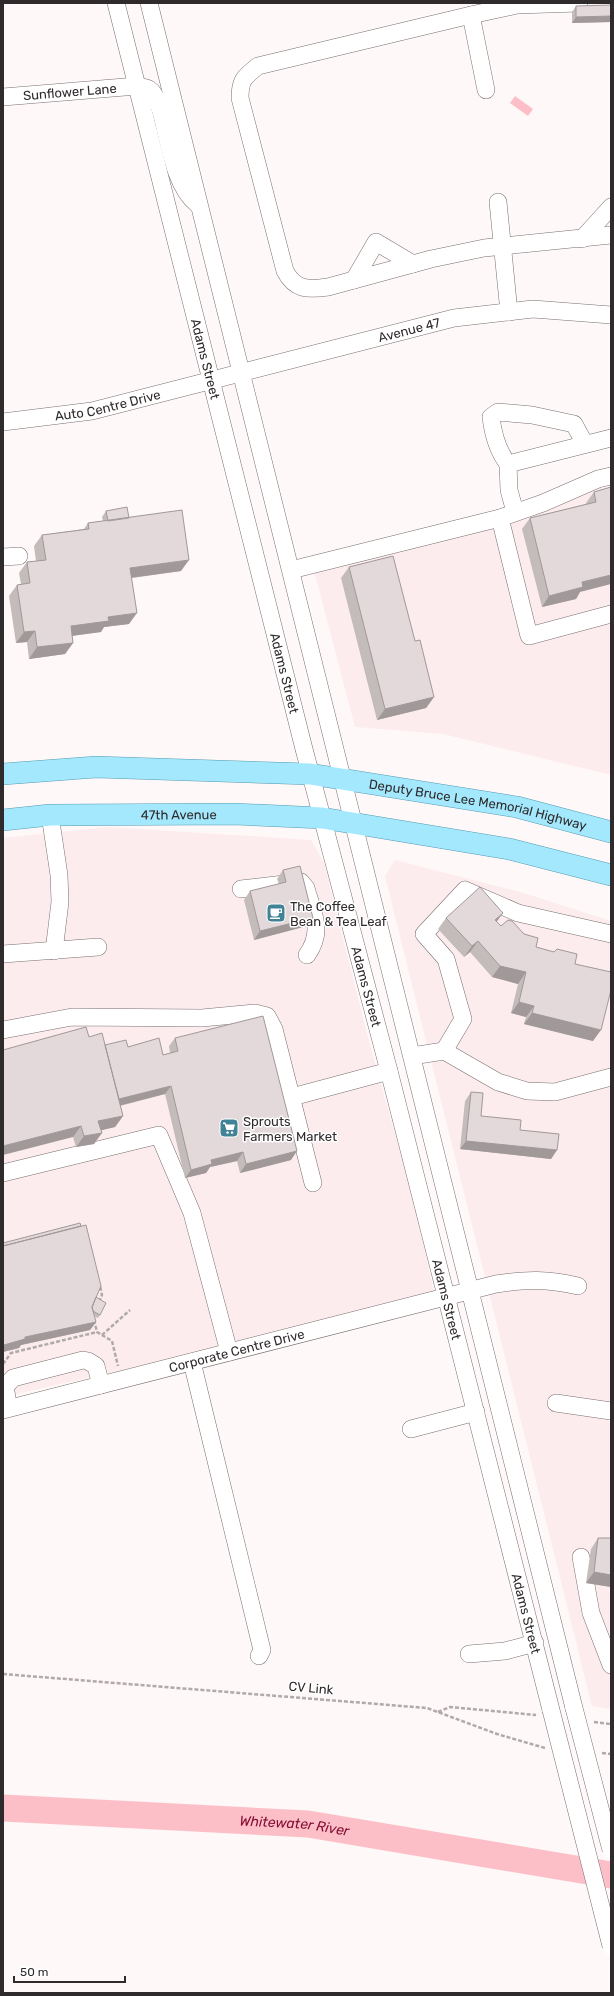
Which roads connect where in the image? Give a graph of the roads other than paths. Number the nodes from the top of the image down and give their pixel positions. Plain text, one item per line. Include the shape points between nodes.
1 (116, 3) edge
2 (149, 3) edge
3 (579, 3) edge
4 (471, 15) junction
5 (137, 86) junction
6 (486, 90) dead end
7 (3, 97) edge
8 (498, 202) dead end
9 (200, 206) junction
10 (611, 207) edge
11 (611, 235) edge
12 (582, 239) junction
13 (502, 246) junction
14 (413, 264) junction
15 (354, 280) junction
16 (509, 312) junction
17 (611, 315) edge
18 (241, 372) junction
19 (210, 380) junction
20 (3, 422) edge
21 (611, 438) edge
22 (586, 444) junction
23 (508, 464) junction
24 (611, 476) edge
25 (508, 515) junction
26 (291, 570) junction
27 (611, 614) edge
28 (3, 774) edge
29 (310, 774) junction
30 (343, 778) junction
31 (50, 815) junction
32 (322, 818) junction
33 (3, 820) edge
34 (354, 823) junction
35 (611, 832) edge
36 (611, 875) edge
37 (241, 889) dead end
38 (611, 934) edge
39 (98, 947) dead end
40 (54, 951) junction
41 (3, 954) edge
42 (307, 955) dead end
43 (3, 1030) edge
44 (444, 1051) junction
45 (412, 1056) junction
46 (389, 1071) junction
47 (611, 1077) edge
48 (292, 1097) junction
49 (3, 1173) edge
50 (313, 1183) dead end
51 (578, 1286) dead end
52 (470, 1291) junction
53 (447, 1296) junction
54 (229, 1352) junction
55 (192, 1362) junction
56 (101, 1385) junction
57 (556, 1403) dead end
58 (6, 1409) edge
59 (611, 1411) edge
60 (476, 1412) junction
61 (411, 1429) dead end
62 (581, 1557) dead end
63 (535, 1643) junction
64 (469, 1654) dead end
65 (259, 1656) dead end
66 (611, 1665) edge
67 (611, 1850) edge
68 (611, 1946) edge

1 - 5 street, Adams Street
2 - 9 street, Adams Street
3 - 4 street via 517,6
4 - 6 street
4 - 15 street via 258,66 247,74 240,85 242,105 285,271 291,281 300,287 314,289
5 - 7 street, Sunflower Lane
5 - 9 street via 148,88 154,95 179,179 188,197
5 - 19 street, Adams Street
8 - 13 street
9 - 18 street, Adams Street
10 - 12 street
11 - 12 street
12 - 13 street
13 - 14 street
13 - 16 street
14 - 15 street
14 - 15 street via 376,242
16 - 17 street, Avenue 47 via 533,310
16 - 18 street, Avenue 47 via 454,318
18 - 19 street, Avenue 47
18 - 26 street, Adams Street
19 - 20 street, Auto Centre Drive via 92,411
19 - 29 street, Adams Street
21 - 22 street
22 - 23 street
22 - 23 street via 574,424 532,415 498,412 491,417 493,431 500,453
23 - 25 street
24 - 25 street
25 - 26 street
25 - 27 street via 529,636
26 - 30 street, Adams Street
28 - 29 main road via 96,767
29 - 30 main road
29 - 32 street, Adams Street
30 - 34 street, Adams Street
30 - 35 main road, Deputy Bruce Lee Memorial Highway via 517,807
31 - 32 main road, 47th Avenue via 235,814
31 - 33 main road, 47th Avenue
31 - 40 street via 59,875 60,902
32 - 34 main road, 47th Avenue
32 - 46 street, Adams Street
34 - 36 main road via 509,850
34 - 45 street, Adams Street
37 - 42 street via 302,882 317,929 315,944
38 - 44 street via 518,913 465,890 424,934 446,959 463,1019
39 - 40 street
40 - 41 street
43 - 48 street via 72,1017 202,1018 256,1012 267,1016 271,1022
44 - 45 street
44 - 47 street via 498,1082 527,1091 555,1092
45 - 52 street, Adams Street
46 - 48 street
46 - 53 street, Adams Street
48 - 50 street
49 - 54 street via 159,1135 192,1213
51 - 52 street, Corporate Centre Drive via 550,1280 522,1280
52 - 53 street, Corporate Centre Drive
52 - 67 street, Adams Street, bridge
53 - 54 street, Corporate Centre Drive
53 - 60 street, Adams Street
54 - 55 street, Corporate Centre Drive
55 - 56 street, Corporate Centre Drive
55 - 65 street via 262,1650
56 - 58 street, Corporate Centre Drive
56 - 58 street via 96,1366 88,1360 20,1376 9,1380 5,1387
57 - 59 street
60 - 61 street
60 - 63 street, Adams Street
62 - 66 street via 591,1613
63 - 64 street via 505,1651
63 - 68 street, Adams Street, bridge

